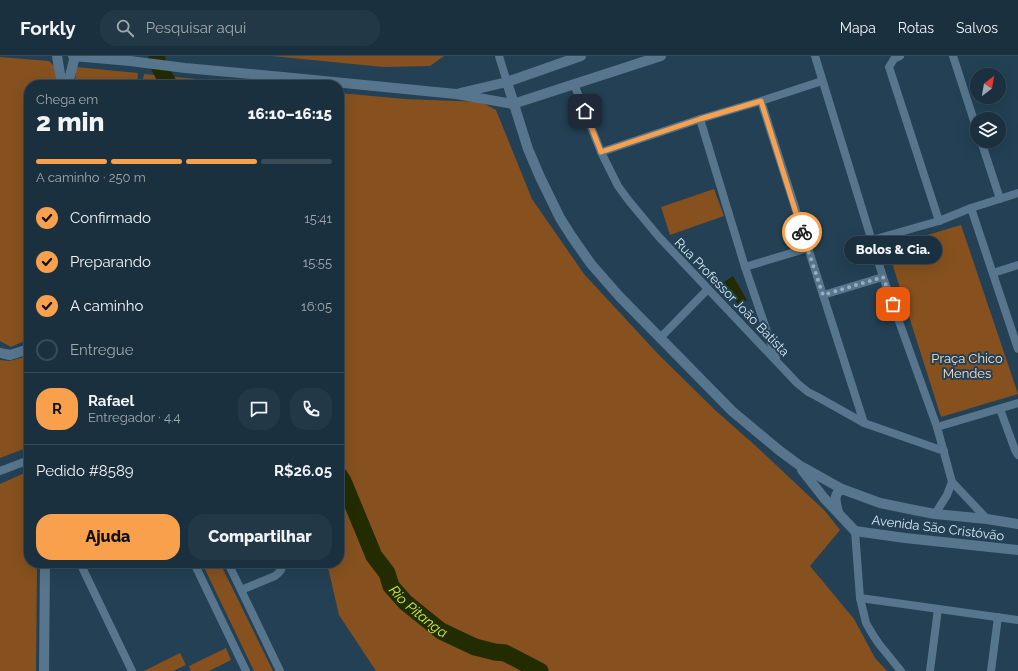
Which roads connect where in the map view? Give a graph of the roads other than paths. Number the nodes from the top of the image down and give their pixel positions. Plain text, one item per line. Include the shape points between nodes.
1 (57, 56) edge
2 (74, 56) edge
3 (499, 56) edge
4 (581, 56) edge
5 (661, 56) edge
6 (815, 56) edge
7 (900, 56) edge
8 (953, 56) edge
9 (567, 58) edge
10 (62, 80) edge
11 (67, 80) edge
12 (310, 80) edge
13 (822, 81) junction
14 (506, 82) junction
15 (344, 83) edge
16 (574, 84) junction
17 (456, 94) junction
18 (761, 101) junction
19 (513, 104) junction
20 (971, 112) edge
21 (700, 119) junction
22 (983, 148) edge
23 (601, 152) junction
24 (1018, 193) edge
25 (1000, 199) junction
26 (971, 208) junction
27 (939, 221) junction
28 (872, 240) junction
29 (808, 248) junction
30 (1018, 265) edge
31 (746, 267) junction
32 (993, 272) junction
33 (883, 277) junction
34 (708, 289) junction
35 (823, 295) junction
36 (1015, 333) edge
37 (660, 338) junction
38 (1018, 349) edge
39 (24, 351) edge
40 (0, 353) edge
41 (777, 360) junction
42 (1018, 403) edge
43 (1000, 408) junction
44 (864, 423) junction
45 (937, 427) junction
46 (944, 451) junction
47 (1018, 455) edge
48 (24, 462) edge
49 (799, 466) junction
50 (0, 471) edge
51 (952, 482) junction
52 (842, 489) junction
53 (838, 514) junction
54 (935, 514) junction
55 (987, 519) junction
56 (1018, 524) edge
57 (855, 531) junction
58 (1018, 550) edge
59 (45, 568) edge
60 (82, 568) edge
61 (196, 568) edge
62 (230, 568) edge
63 (282, 568) edge
64 (241, 590) junction
65 (860, 598) junction
66 (938, 609) junction
67 (998, 617) junction
68 (1018, 620) edge
69 (44, 671) edge
70 (132, 671) edge
71 (246, 671) edge
72 (280, 671) edge
73 (902, 671) edge
74 (930, 671) edge
75 (991, 671) edge

1 - 10 street
2 - 11 street
2 - 12 street
3 - 14 street
4 - 9 street
5 - 16 street
6 - 13 street
7 - 27 street via 894,58 890,67
8 - 20 street
9 - 14 street
13 - 18 street
13 - 28 street
14 - 17 street
14 - 19 street
15 - 17 street
16 - 19 street
16 - 23 street, Rua Professor João Batista
17 - 19 street
18 - 21 street
18 - 29 street
19 - 37 street via 528,149 560,218 591,264
21 - 23 street
21 - 31 street
22 - 25 street
23 - 34 street, Rua Professor João Batista via 618,186 646,223
24 - 25 street
25 - 26 street
26 - 27 street
26 - 32 street
27 - 28 street
28 - 33 street
29 - 31 street
29 - 35 street
30 - 32 street
31 - 41 street
32 - 36 street
33 - 35 street
33 - 45 street
34 - 37 street
34 - 41 street, Rua Professor João Batista
35 - 44 street
36 - 38 street
37 - 49 street via 732,411
39 - 40 street via 10,355
41 - 44 street, Rua Professor João Batista via 808,392
42 - 43 street
43 - 45 street
43 - 47 street
44 - 46 street, Rua Professor João Batista
45 - 46 street
46 - 51 street
48 - 50 street
49 - 52 street, Avenida São Cristóvão
49 - 53 street
51 - 54 street
51 - 55 street
52 - 53 street via 835,496
52 - 54 street, Avenida São Cristóvão via 880,503
53 - 57 street
54 - 55 street, Avenida São Cristóvão
55 - 56 street, Avenida São Cristóvão
57 - 58 street, Avenida São Cristóvão
57 - 65 street
59 - 69 street
60 - 70 street
61 - 71 street
62 - 64 street
63 - 64 street via 275,576
64 - 72 street
65 - 66 street
65 - 73 street via 866,623
66 - 67 street
66 - 74 street
67 - 68 street
67 - 75 street

